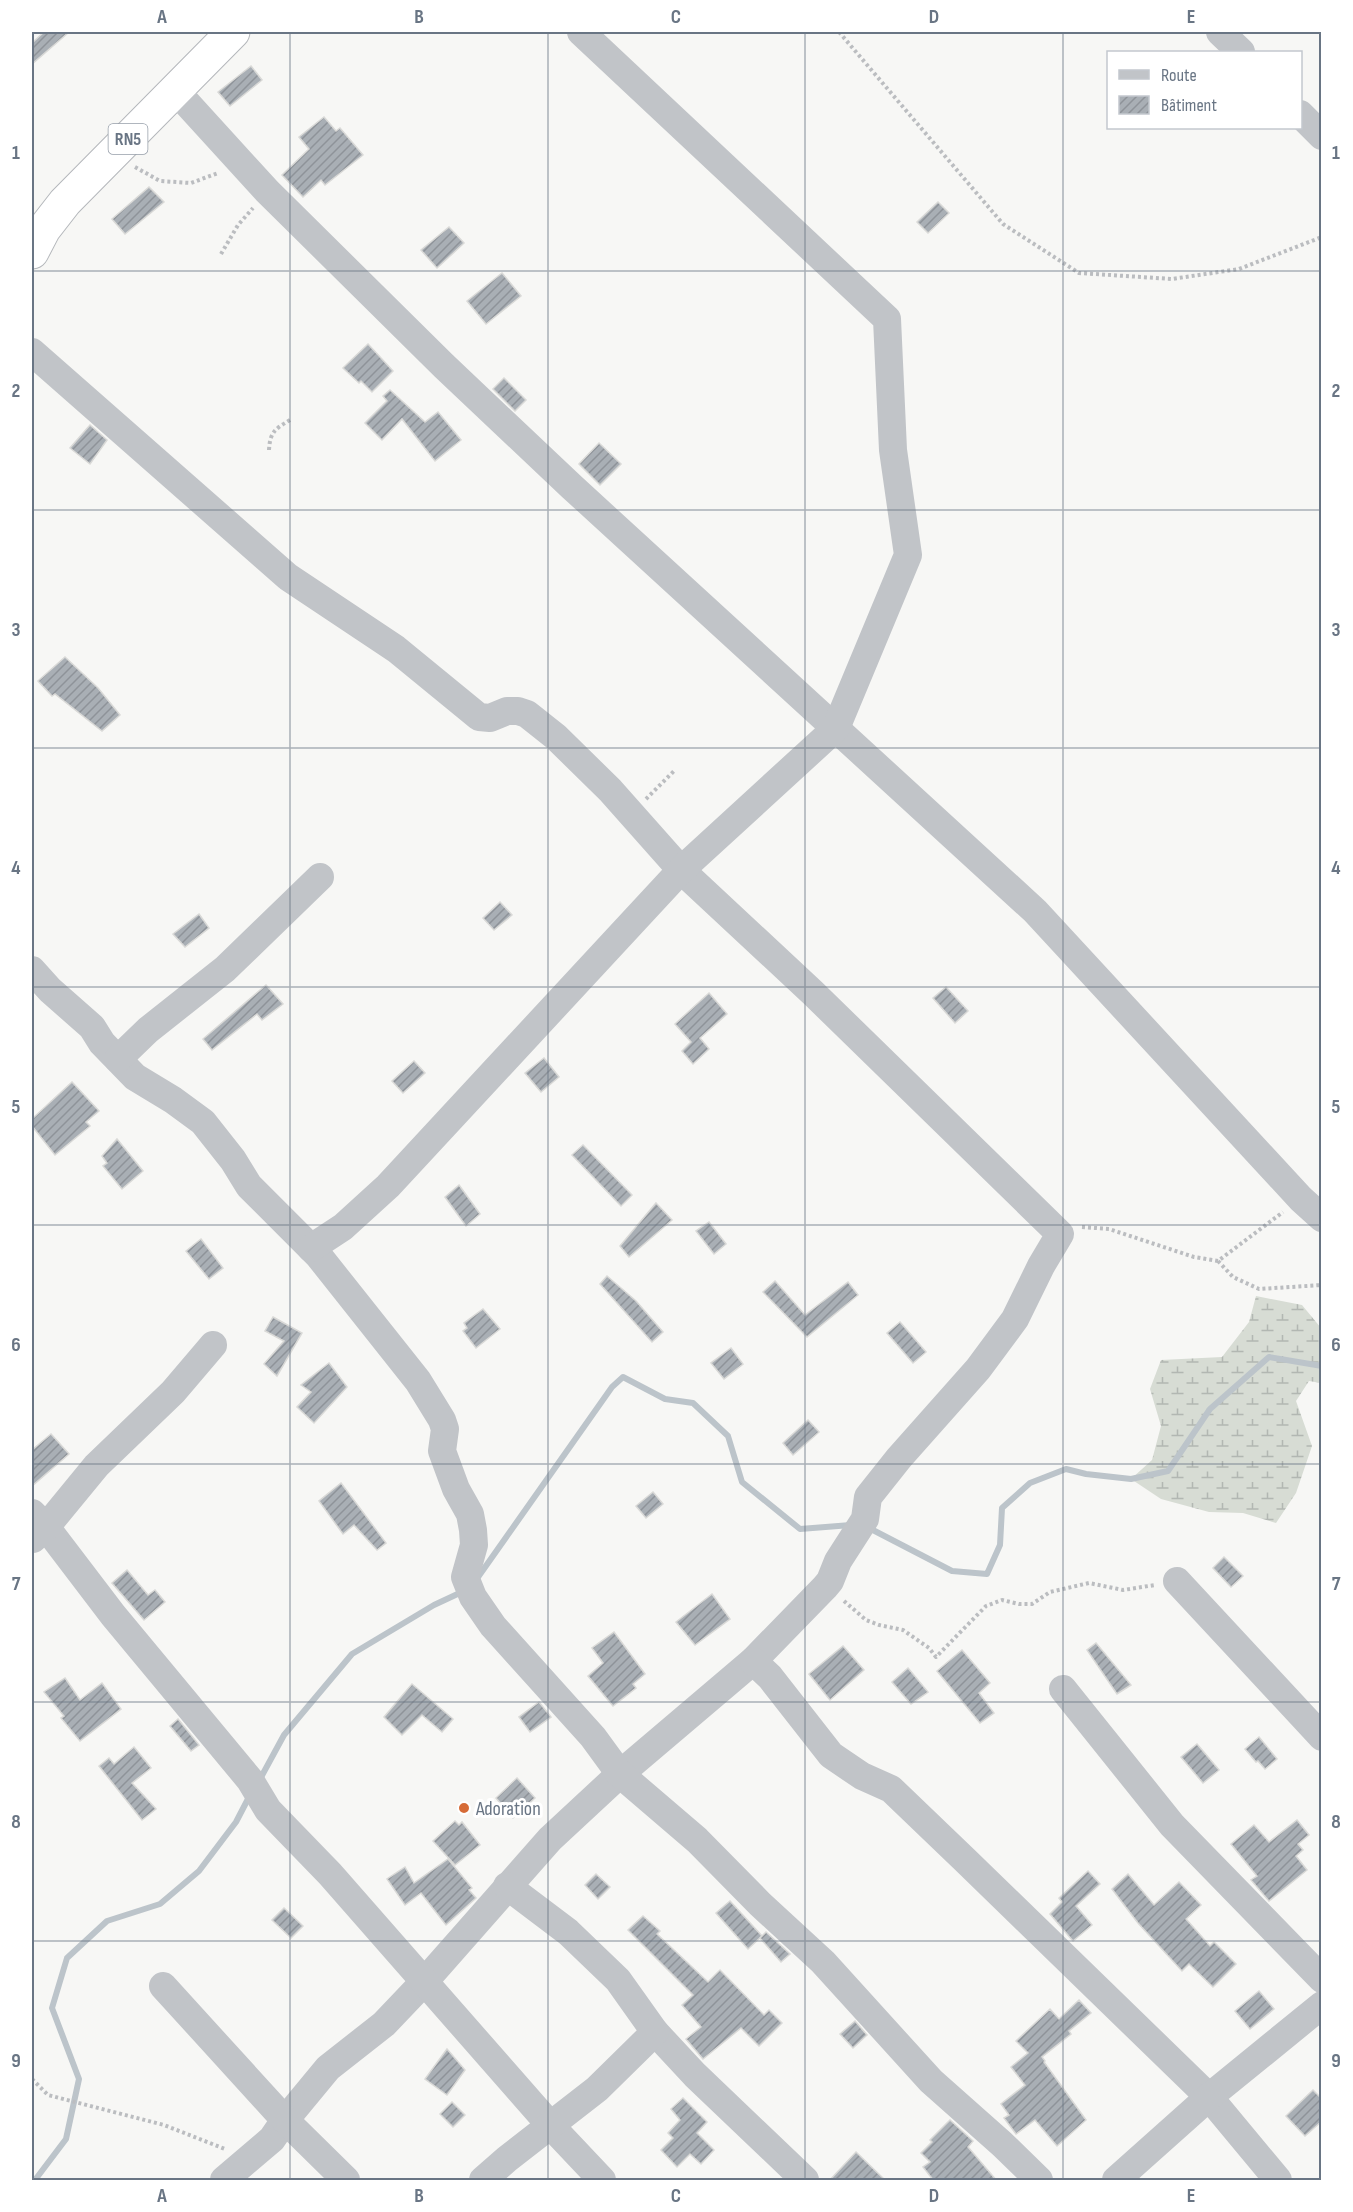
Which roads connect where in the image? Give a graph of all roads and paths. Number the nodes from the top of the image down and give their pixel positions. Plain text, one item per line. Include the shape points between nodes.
1 (233, 32) edge
2 (581, 32) edge
3 (839, 32) edge
4 (1221, 32) edge
5 (1240, 51) edge
6 (174, 89) junction
7 (1302, 116) edge
8 (1322, 136) edge
9 (116, 152) junction
10 (241, 164) junction
11 (267, 191) junction
12 (36, 232) edge
13 (1322, 237) edge
14 (221, 254) dead end
15 (32, 352) edge
16 (290, 420) dead end
17 (270, 450) dead end
18 (836, 728) junction
19 (675, 770) dead end
20 (632, 815) junction
21 (681, 870) junction
22 (320, 877) dead end
23 (32, 970) edge
24 (118, 1059) junction
25 (1301, 1198) junction
26 (1322, 1218) edge
27 (1060, 1234) junction
28 (311, 1248) junction
29 (1218, 1261) junction
30 (1322, 1285) edge
31 (213, 1345) dead end
32 (36, 1527) edge
33 (830, 1581) junction
34 (1177, 1581) joint
35 (753, 1661) junction
36 (1063, 1689) dead end
37 (1322, 1737) edge
38 (620, 1774) junction
39 (507, 1886) junction
40 (1322, 1979) edge
41 (424, 1982) junction
42 (163, 1986) dead end
43 (1322, 2005) edge
44 (655, 2032) junction
45 (32, 2079) edge
46 (1209, 2097) junction
47 (285, 2120) junction
48 (551, 2126) junction
49 (247, 2160) junction
50 (224, 2181) edge
51 (346, 2181) edge
52 (483, 2181) edge
53 (602, 2181) edge
54 (805, 2181) edge
55 (1039, 2181) edge
56 (1116, 2181) edge
57 (1278, 2181) edge

1 - 6 highway, RN5
2 - 18 street via 887,319 893,450 908,555
3 - 13 path via 1003,224 1079,273 1172,279 1239,269
4 - 5 street
6 - 9 highway, RN5
6 - 10 street
7 - 8 street
9 - 10 path via 160,181 191,183
9 - 12 highway, RN5
10 - 11 street
11 - 14 path via 238,225
11 - 18 street via 572,487
15 - 20 street via 288,577 396,648 479,717 490,718 507,711 527,714 556,737
16 - 17 path via 270,438
18 - 21 street
18 - 25 street via 1035,911
19 - 20 path
20 - 21 street
21 - 27 street
21 - 28 street via 388,1186 343,1227
22 - 24 street via 225,969
23 - 24 street via 92,1027
24 - 28 street via 135,1077 203,1122 249,1186
25 - 26 street
25 - 29 path
27 - 29 path via 1084,1226 1109,1229
27 - 33 street via 1015,1319 868,1497 865,1520 838,1561
28 - 38 street via 418,1381 442,1420 442,1451 470,1514 474,1545 465,1577 472,1597 493,1626 593,1737
29 - 30 path via 1233,1277 1259,1289
31 - 32 street via 173,1392
32 - 41 street via 250,1780 268,1810
33 - 34 path via 833,1590 866,1620 903,1630 936,1657 986,1606 1002,1600 1032,1604 1050,1592 1089,1583 1123,1590
33 - 35 street
34 - 37 street
35 - 38 street
35 - 46 street via 831,1755 891,1789
36 - 40 street via 1172,1825
38 - 39 street via 550,1839
38 - 55 street via 697,1840 823,1962 931,2081
39 - 41 street
39 - 44 street via 568,1932 618,1980
41 - 47 street via 384,2024 328,2068
41 - 48 street
42 - 47 street
43 - 46 street
44 - 48 street via 597,2089
44 - 54 street
45 - 49 path via 48,2095 164,2125
46 - 56 street
46 - 57 street
47 - 49 street via 272,2139
47 - 51 street
48 - 52 street
48 - 53 street
49 - 50 street

